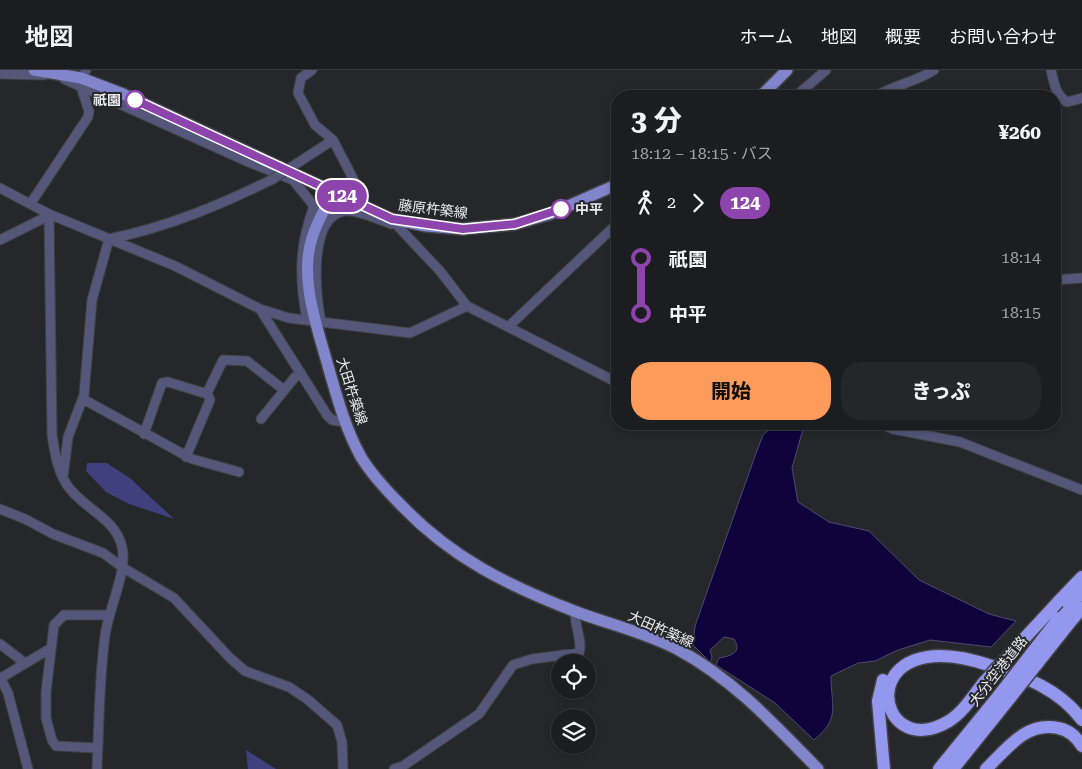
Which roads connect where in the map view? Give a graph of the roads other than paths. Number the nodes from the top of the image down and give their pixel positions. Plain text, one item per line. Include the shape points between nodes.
1 (34, 70) edge
2 (312, 70) edge
3 (787, 70) edge
4 (826, 70) edge
5 (934, 70) edge
6 (1051, 70) edge
7 (0, 74) edge
8 (82, 77) edge
9 (767, 90) edge
10 (803, 90) edge
11 (886, 90) edge
12 (1057, 90) edge
13 (1061, 98) edge
14 (1082, 98) edge
15 (333, 140) junction
16 (611, 187) edge
17 (0, 188) edge
18 (611, 191) edge
19 (333, 192) junction
20 (31, 203) junction
21 (357, 203) junction
22 (49, 215) junction
23 (394, 222) junction
24 (611, 230) edge
25 (109, 239) junction
26 (0, 240) edge
27 (1082, 278) edge
28 (1061, 280) edge
29 (467, 306) junction
30 (260, 309) junction
31 (314, 321) junction
32 (508, 327) junction
33 (301, 373) junction
34 (611, 379) edge
35 (284, 390) junction
36 (207, 392) junction
37 (82, 399) junction
38 (261, 419) dead end
39 (344, 422) junction
40 (894, 430) edge
41 (144, 434) junction
42 (186, 456) junction
43 (240, 472) dead end
44 (63, 477) junction
45 (1082, 490) edge
46 (0, 509) edge
47 (122, 567) junction
48 (1082, 577) edge
49 (1082, 592) edge
50 (1082, 608) edge
51 (575, 611) junction
52 (109, 615) junction
53 (1063, 622) junction
54 (0, 644) edge
55 (51, 648) junction
56 (25, 663) junction
57 (0, 677) edge
58 (1005, 696) junction
59 (1082, 710) edge
60 (1082, 720) edge
61 (1082, 746) edge
62 (98, 748) junction
63 (28, 769) edge
64 (97, 769) edge
65 (342, 769) edge
66 (394, 769) edge
67 (818, 769) edge
68 (884, 769) edge
69 (939, 769) edge
70 (953, 769) edge
71 (986, 769) edge

1 - 8 main road
2 - 15 street via 301,78 298,94 315,125
3 - 9 main road
4 - 10 street
5 - 11 street via 924,77
6 - 12 street
7 - 8 street
8 - 19 main road
8 - 20 street via 88,117
8 - 31 street via 173,129 293,180 314,206 300,267 300,286
13 - 14 street via 1067,102
15 - 21 street via 359,190
15 - 25 street, bridge via 273,179 218,206 171,224
16 - 23 main road, 藤原杵築線 via 550,214 515,224 463,229
17 - 20 street
18 - 23 street via 530,224 463,234 429,232
19 - 21 main road, 藤原杵築線
19 - 31 main road, 大田杵築線 via 312,238 306,269
20 - 22 street
21 - 23 main road, 藤原杵築線
22 - 25 street
22 - 26 street
22 - 44 street via 52,435 56,464
23 - 29 street via 440,271
23 - 31 street via 352,210 331,217 323,230 316,264
24 - 32 street
25 - 30 street via 175,266
25 - 37 street via 92,300
27 - 28 street
29 - 31 street via 410,333
29 - 32 street
30 - 31 street
30 - 33 street
31 - 39 main road, 大田杵築線
32 - 34 street
33 - 35 street via 294,376
33 - 39 street via 327,415 332,420
35 - 36 street via 247,361 224,360
35 - 38 street
36 - 41 street via 162,383
36 - 42 street via 210,400
37 - 41 street
37 - 44 street via 68,437
39 - 51 main road, 大田杵築線 via 362,458 383,488 420,524 474,565 516,588
40 - 45 street via 960,442
41 - 42 street
42 - 43 street
44 - 47 street via 68,487 111,525 119,537 123,548
46 - 47 street via 103,554
47 - 52 street
47 - 65 street via 174,598 245,671 290,687 336,725 341,734
48 - 60 highway, bridge via 1058,602 985,681 950,720 934,727 913,728 899,722 888,703 892,678 904,664 934,657 956,658 977,661 1034,681 1062,698
49 - 53 highway, 大分空港道路
50 - 53 highway, 大分空港道路
51 - 66 street via 579,654 532,659 512,665 479,714
51 - 67 main road, 大田杵築線 via 677,649 724,679 756,706
52 - 55 street via 64,615 54,625
52 - 62 street
53 - 58 highway, 大分空港道路, bridge
54 - 56 street
55 - 56 street
55 - 62 street via 46,718 52,740 56,746
56 - 57 street
57 - 63 street via 8,693
58 - 69 highway, 大分空港道路
58 - 70 highway, 大分空港道路
59 - 68 highway via 1063,690 1036,676 986,658 939,651 906,655 887,670 878,701
61 - 71 highway via 1078,738 1065,729 1036,726 1014,740
62 - 64 street

